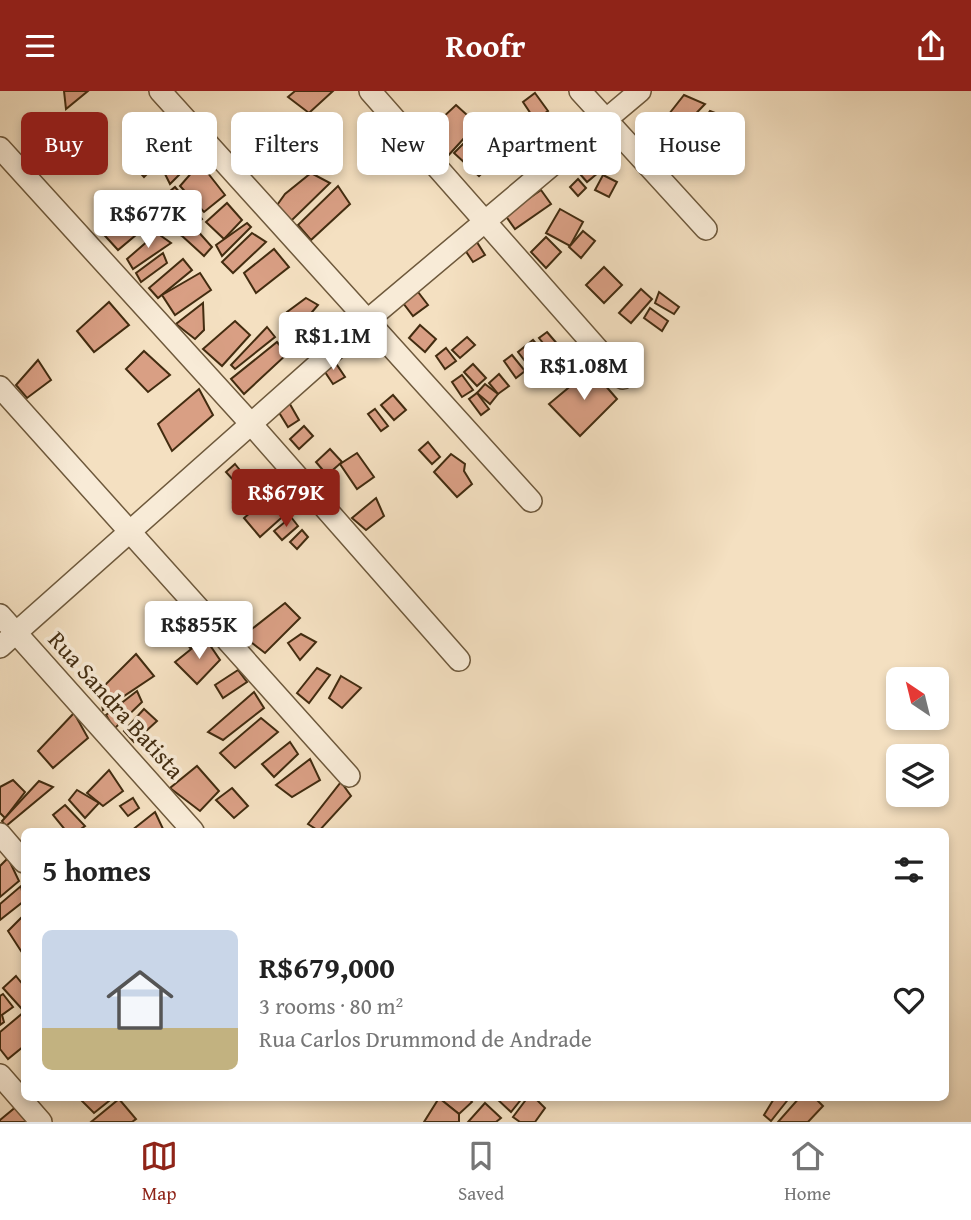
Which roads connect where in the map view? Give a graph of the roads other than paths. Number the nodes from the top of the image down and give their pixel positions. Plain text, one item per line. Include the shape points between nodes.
1 (160, 91) edge
2 (370, 91) edge
3 (580, 91) edge
4 (640, 91) edge
5 (599, 112) edge
6 (617, 112) edge
7 (621, 136) edge
8 (0, 148) edge
9 (541, 175) edge
10 (484, 221) junction
11 (706, 229) dead end
12 (369, 319) junction
13 (623, 378) dead end
14 (0, 387) edge
15 (251, 425) junction
16 (531, 501) dead end
17 (132, 531) junction
18 (0, 615) edge
19 (8, 640) edge
20 (459, 660) dead end
21 (349, 776) dead end
22 (190, 828) edge
23 (0, 834) edge
24 (21, 858) edge
25 (0, 1075) edge
26 (21, 1099) edge
27 (23, 1101) edge
28 (41, 1122) edge

1 - 12 street
2 - 10 street
3 - 5 street
4 - 6 street
7 - 11 street
8 - 15 street
9 - 10 street
10 - 12 street
10 - 13 street
12 - 15 street
12 - 16 street
14 - 17 street
15 - 17 street
15 - 20 street
17 - 19 street
17 - 21 street
18 - 19 street, Rua Sandra Batista
19 - 22 street, Rua Sandra Batista
23 - 24 street
25 - 26 street
27 - 28 street

